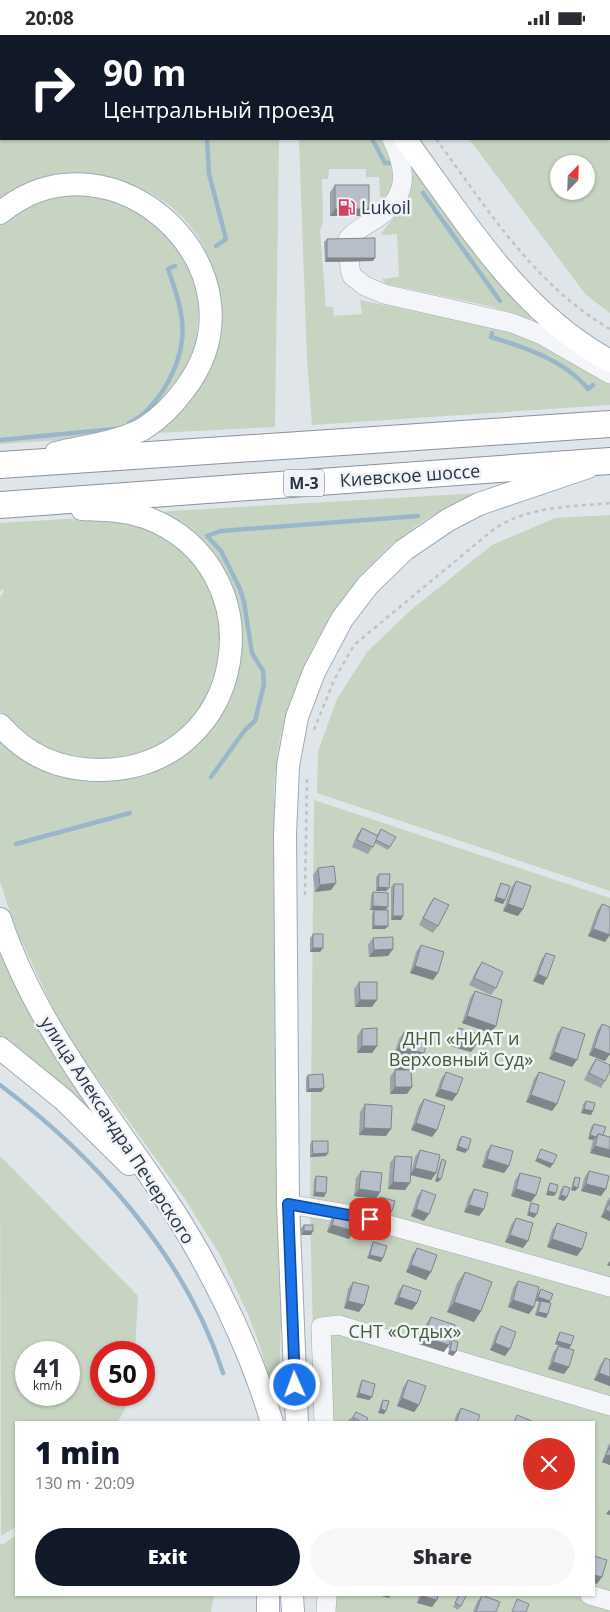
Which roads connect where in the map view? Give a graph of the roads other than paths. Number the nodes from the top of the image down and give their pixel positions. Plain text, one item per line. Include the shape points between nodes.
1 (392, 140) edge
2 (406, 140) edge
3 (0, 213) edge
4 (610, 361) edge
5 (610, 374) edge
6 (610, 424) edge
7 (609, 461) edge
8 (4, 465) edge
9 (4, 504) edge
10 (0, 725) edge
11 (0, 919) edge
12 (0, 1048) edge
13 (166, 1199) junction
14 (288, 1204) junction
15 (610, 1287) edge
16 (252, 1366) junction
17 (610, 1406) edge
18 (262, 1421) edge
19 (271, 1421) edge
20 (297, 1421) edge
21 (324, 1421) edge
22 (268, 1596) edge
23 (293, 1596) edge
24 (327, 1596) edge
25 (593, 1596) edge
26 (610, 1601) edge
27 (268, 1612) edge
28 (294, 1612) edge
29 (326, 1612) edge

1 - 5 street via 401,160 404,180 383,213 348,239 352,276 365,287 384,294 512,323 542,335
2 - 4 main road via 478,239 522,292 556,326
3 - 8 main road via 28,196 63,186 96,186 136,199 160,213 188,243 203,272 211,312 209,337 200,365 180,396 151,424 121,438
6 - 8 highway, М-3
7 - 9 highway, Киевское шоссе / М-3
7 - 14 main road via 479,504 420,538 368,585 338,625 314,672 297,717 288,766 285,843
9 - 10 main road via 116,510 164,526 192,548 215,577 229,617 231,647 226,678 209,714 180,746 154,761 115,770 71,768 33,754
11 - 13 main road, улица Александра Печерского via 35,999 69,1059
12 - 13 main road via 64,1100
13 - 16 main road, улица Александра Печерского via 218,1291
14 - 15 street via 353,1215
14 - 20 main road
16 - 18 main road, улица Александра Печерского
16 - 19 main road, улица Александра Печерского
17 - 21 street via 339,1325 321,1327
22 - 27 main road
23 - 28 main road
24 - 29 street
25 - 26 street

